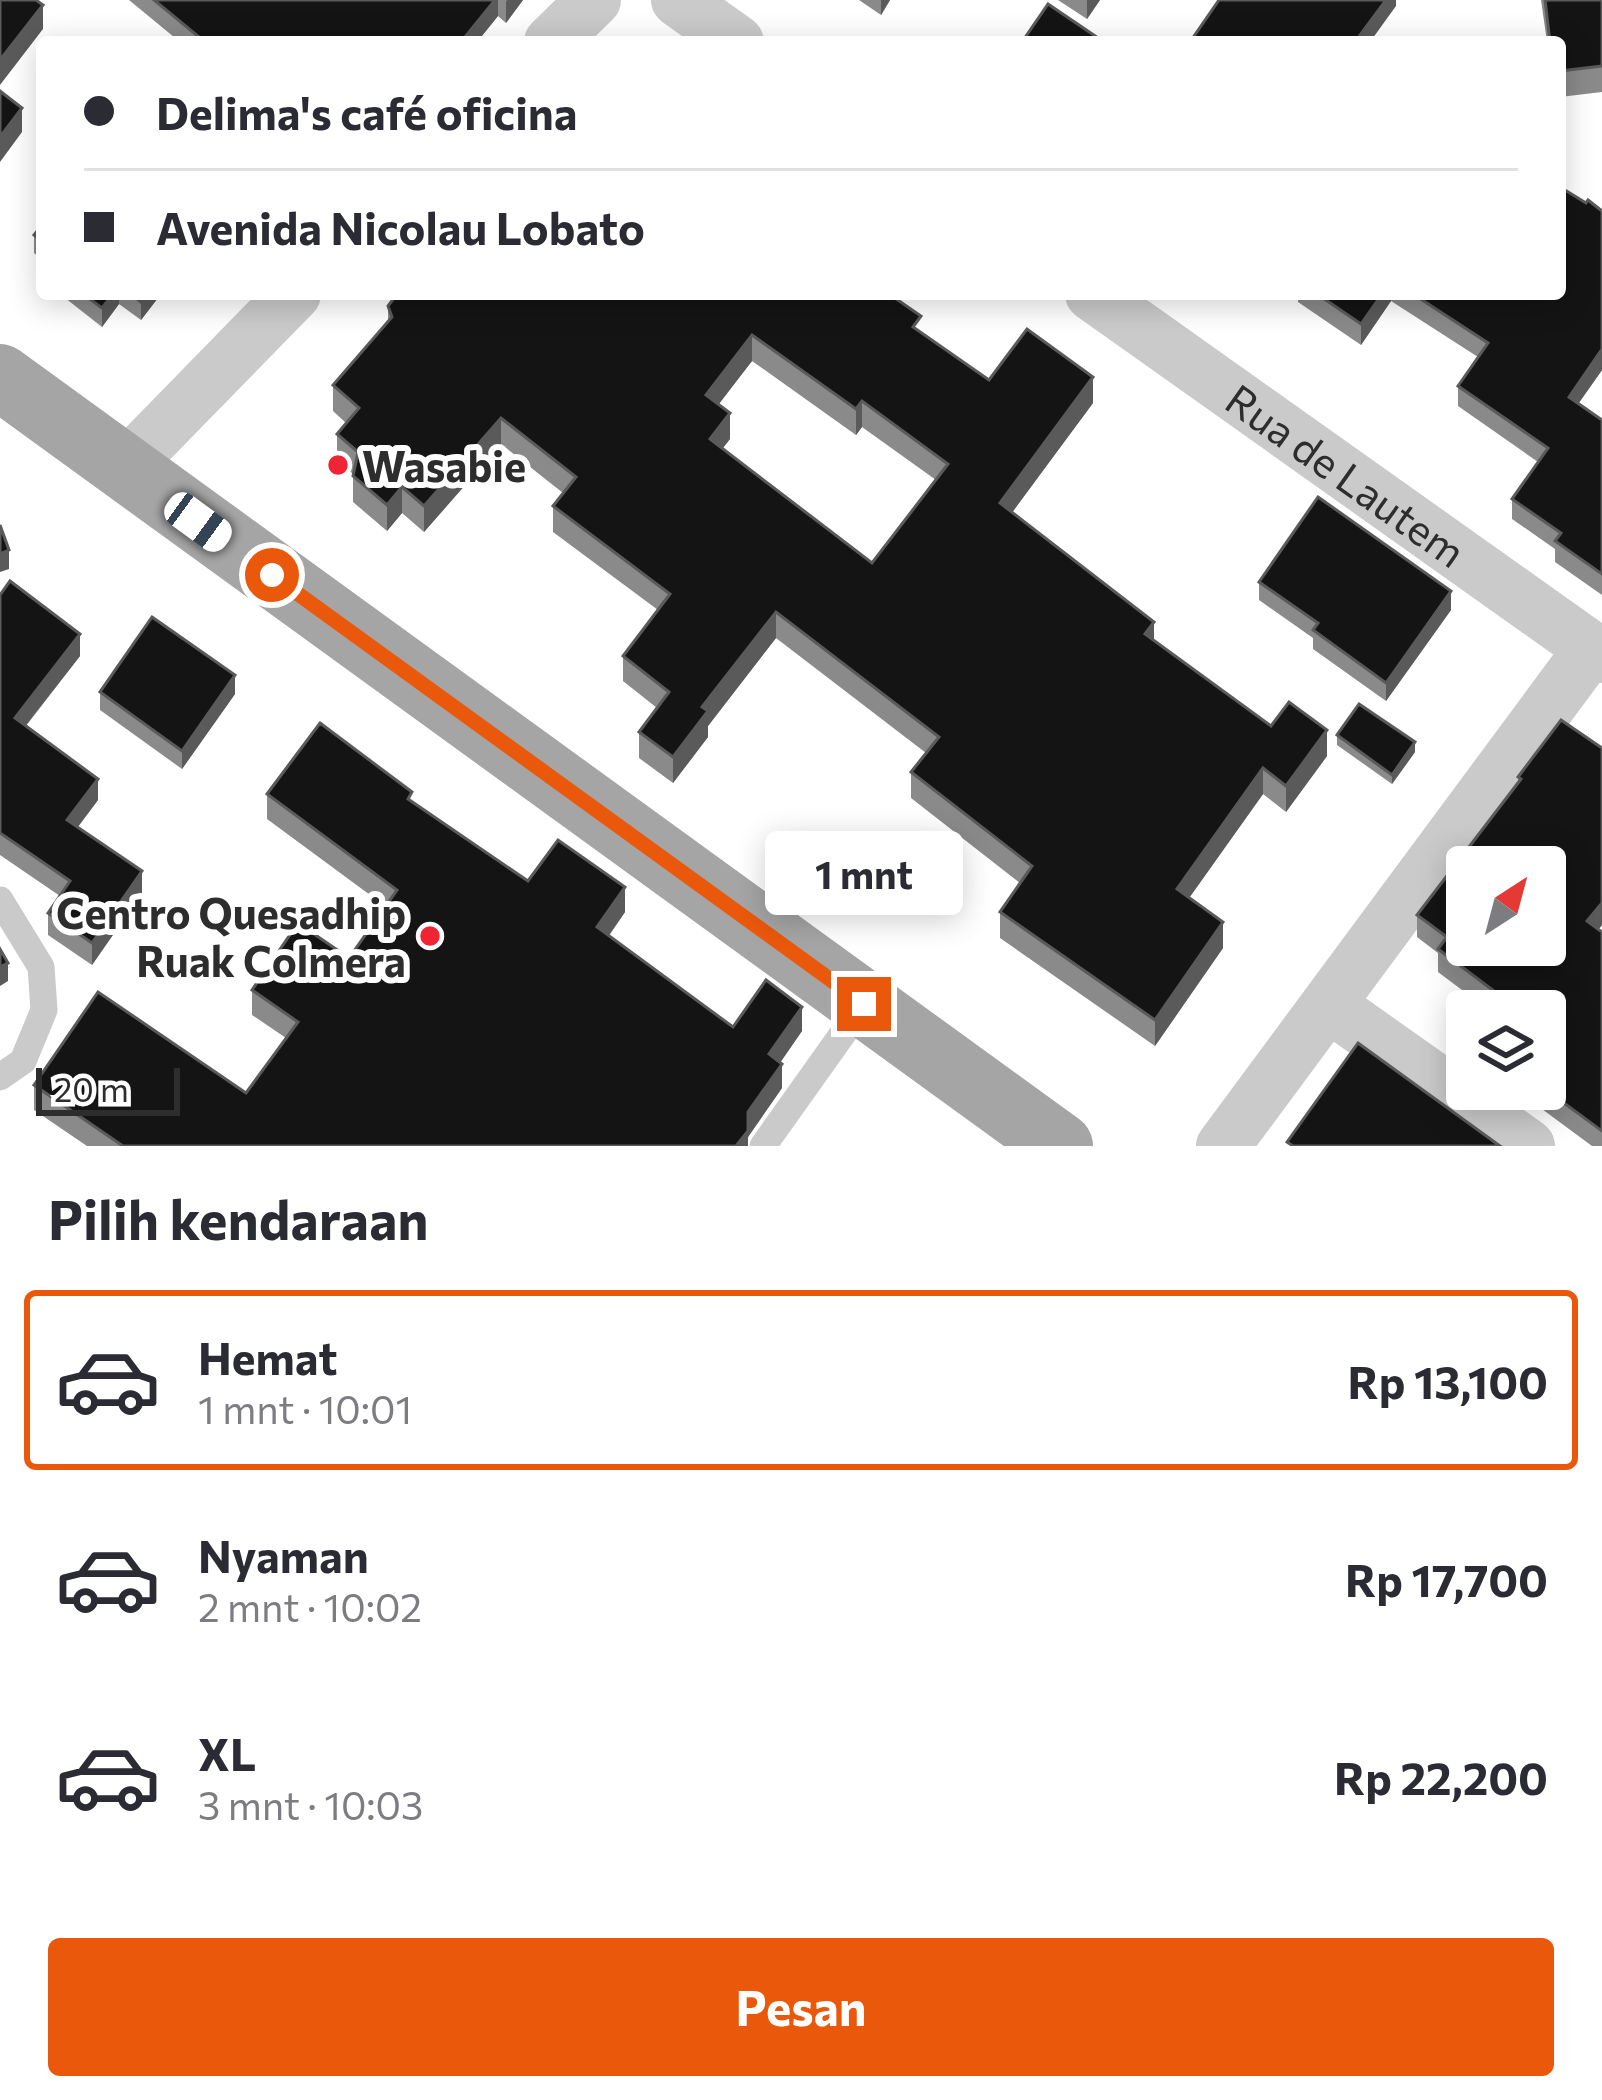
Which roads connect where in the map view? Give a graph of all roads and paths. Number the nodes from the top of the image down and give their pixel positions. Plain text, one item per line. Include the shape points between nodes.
1 (594, 0) edge
2 (678, 0) edge
3 (557, 36) edge
4 (729, 36) edge
5 (288, 300) edge
6 (1099, 300) edge
7 (0, 377) edge
8 (29, 424) edge
9 (124, 468) junction
10 (1597, 653) edge
11 (0, 900) edge
12 (864, 1004) junction
13 (1330, 1006) junction
14 (0, 1077) edge
15 (763, 1146) edge
16 (1060, 1146) edge
17 (1223, 1146) edge
18 (1528, 1146) edge

1 - 3 street
2 - 4 street
5 - 9 street
6 - 10 street, Rua de Lautem
7 - 8 main road
8 - 9 main road
9 - 12 main road
10 - 13 street
11 - 14 lane via 41,967 44,1010 22,1061
12 - 15 lane
12 - 16 main road
13 - 17 street
13 - 18 street

